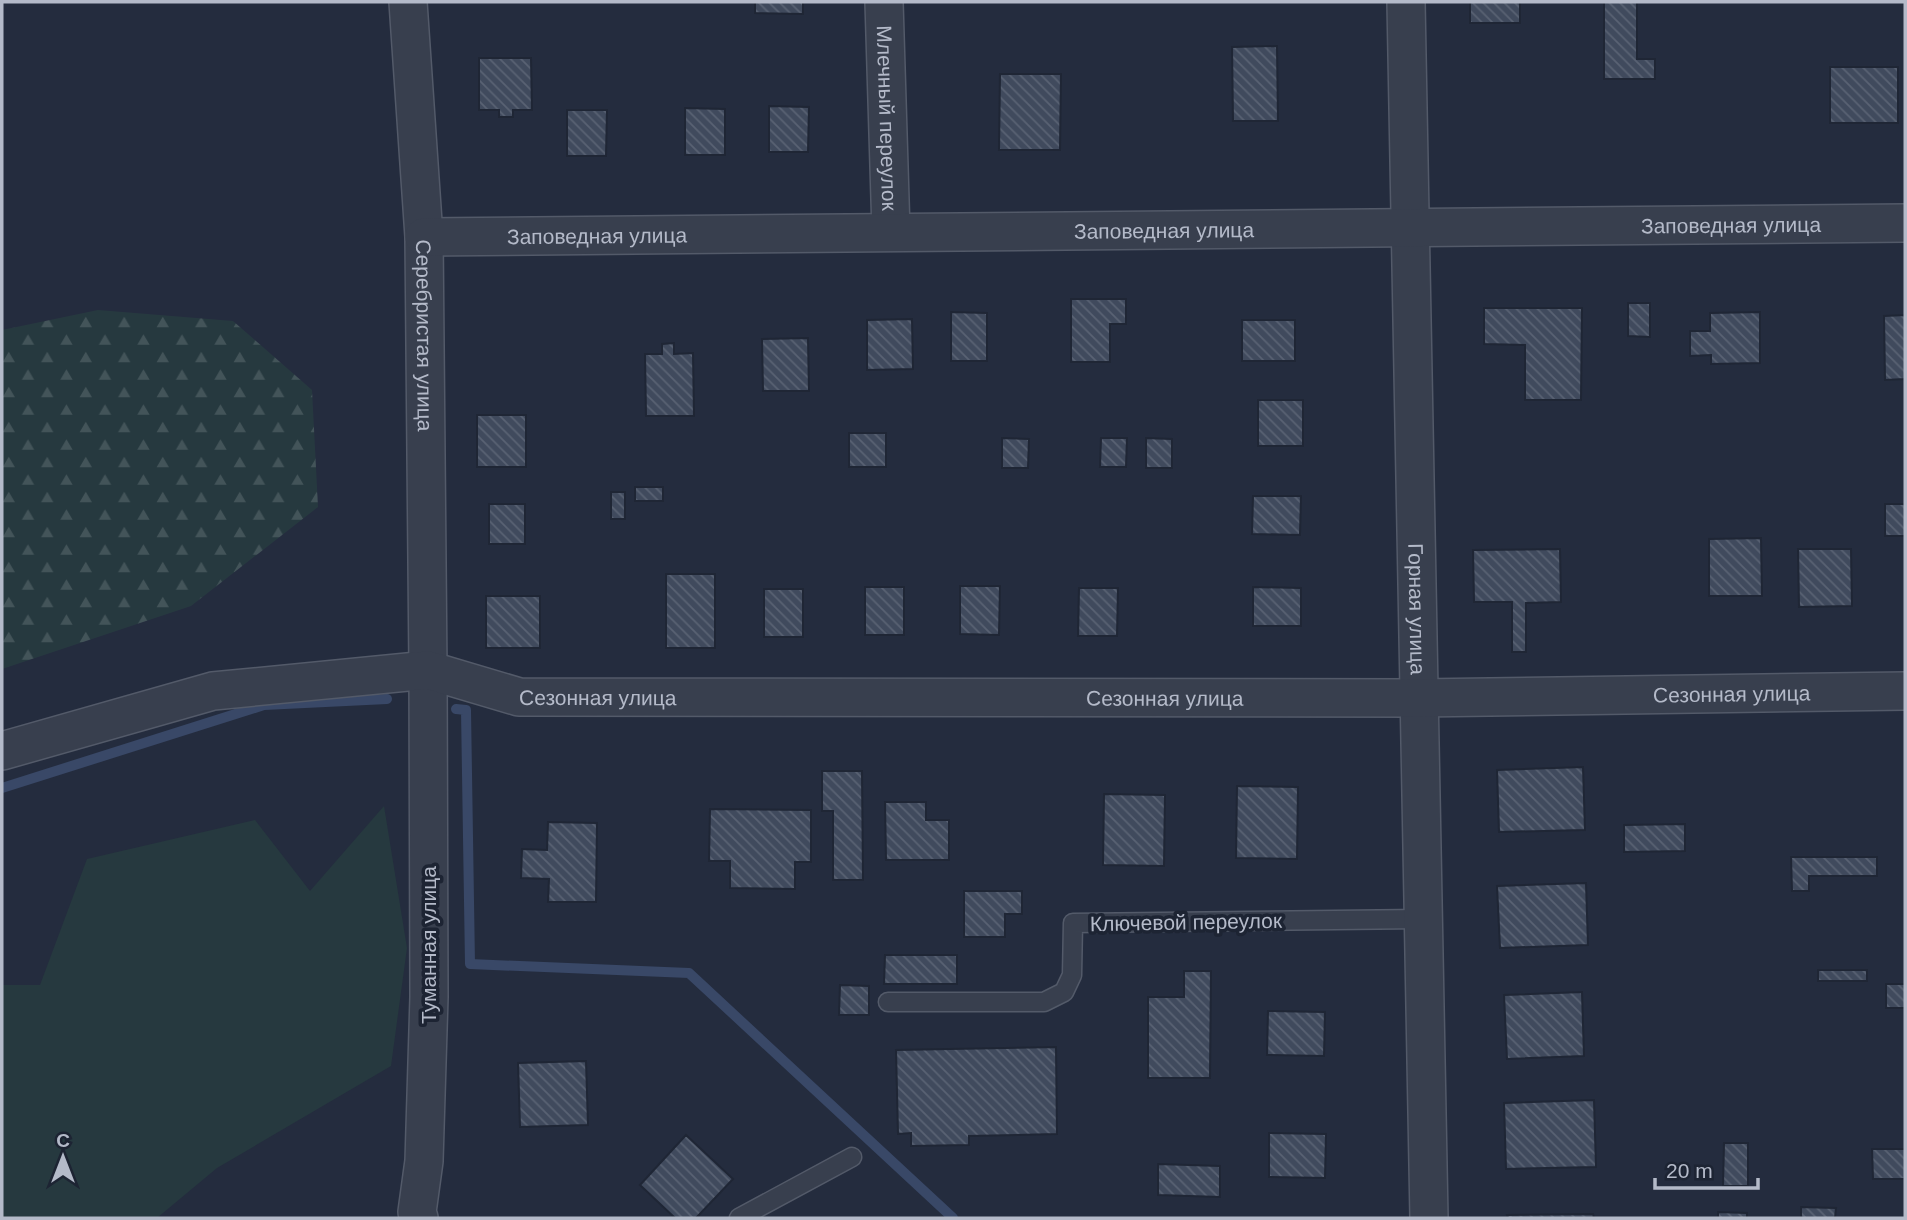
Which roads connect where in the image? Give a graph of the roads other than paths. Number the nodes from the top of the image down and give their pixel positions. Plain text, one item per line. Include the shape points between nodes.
1 (408, 2) edge
2 (884, 2) edge
3 (1406, 2) edge
4 (1905, 223) edge
5 (1410, 228) junction
6 (891, 232) junction
7 (424, 237) junction
8 (428, 670) junction
9 (1905, 691) edge
10 (1418, 698) junction
11 (2, 751) edge
12 (1422, 919) junction
13 (888, 1002) dead end
14 (852, 1157) dead end
15 (419, 1218) edge
16 (739, 1218) edge
17 (1429, 1218) edge

1 - 7 street, Серебристая улица
2 - 6 street, Млечный переулок
3 - 5 street, Горная улица
4 - 5 street, Заповедная улица
5 - 6 street, Заповедная улица
5 - 10 street, Горная улица
6 - 7 street, Заповедная улица
7 - 8 street, Серебристая улица
8 - 10 street, Сезонная улица via 519,697
8 - 11 street via 213,691
8 - 15 street, Туманная улица via 429,997
9 - 10 street, Сезонная улица
10 - 12 street, Горная улица
12 - 13 lane, Ключевой переулок via 1073,923 1072,975 1064,992 1044,1002
12 - 17 street, Горная улица
14 - 16 lane

